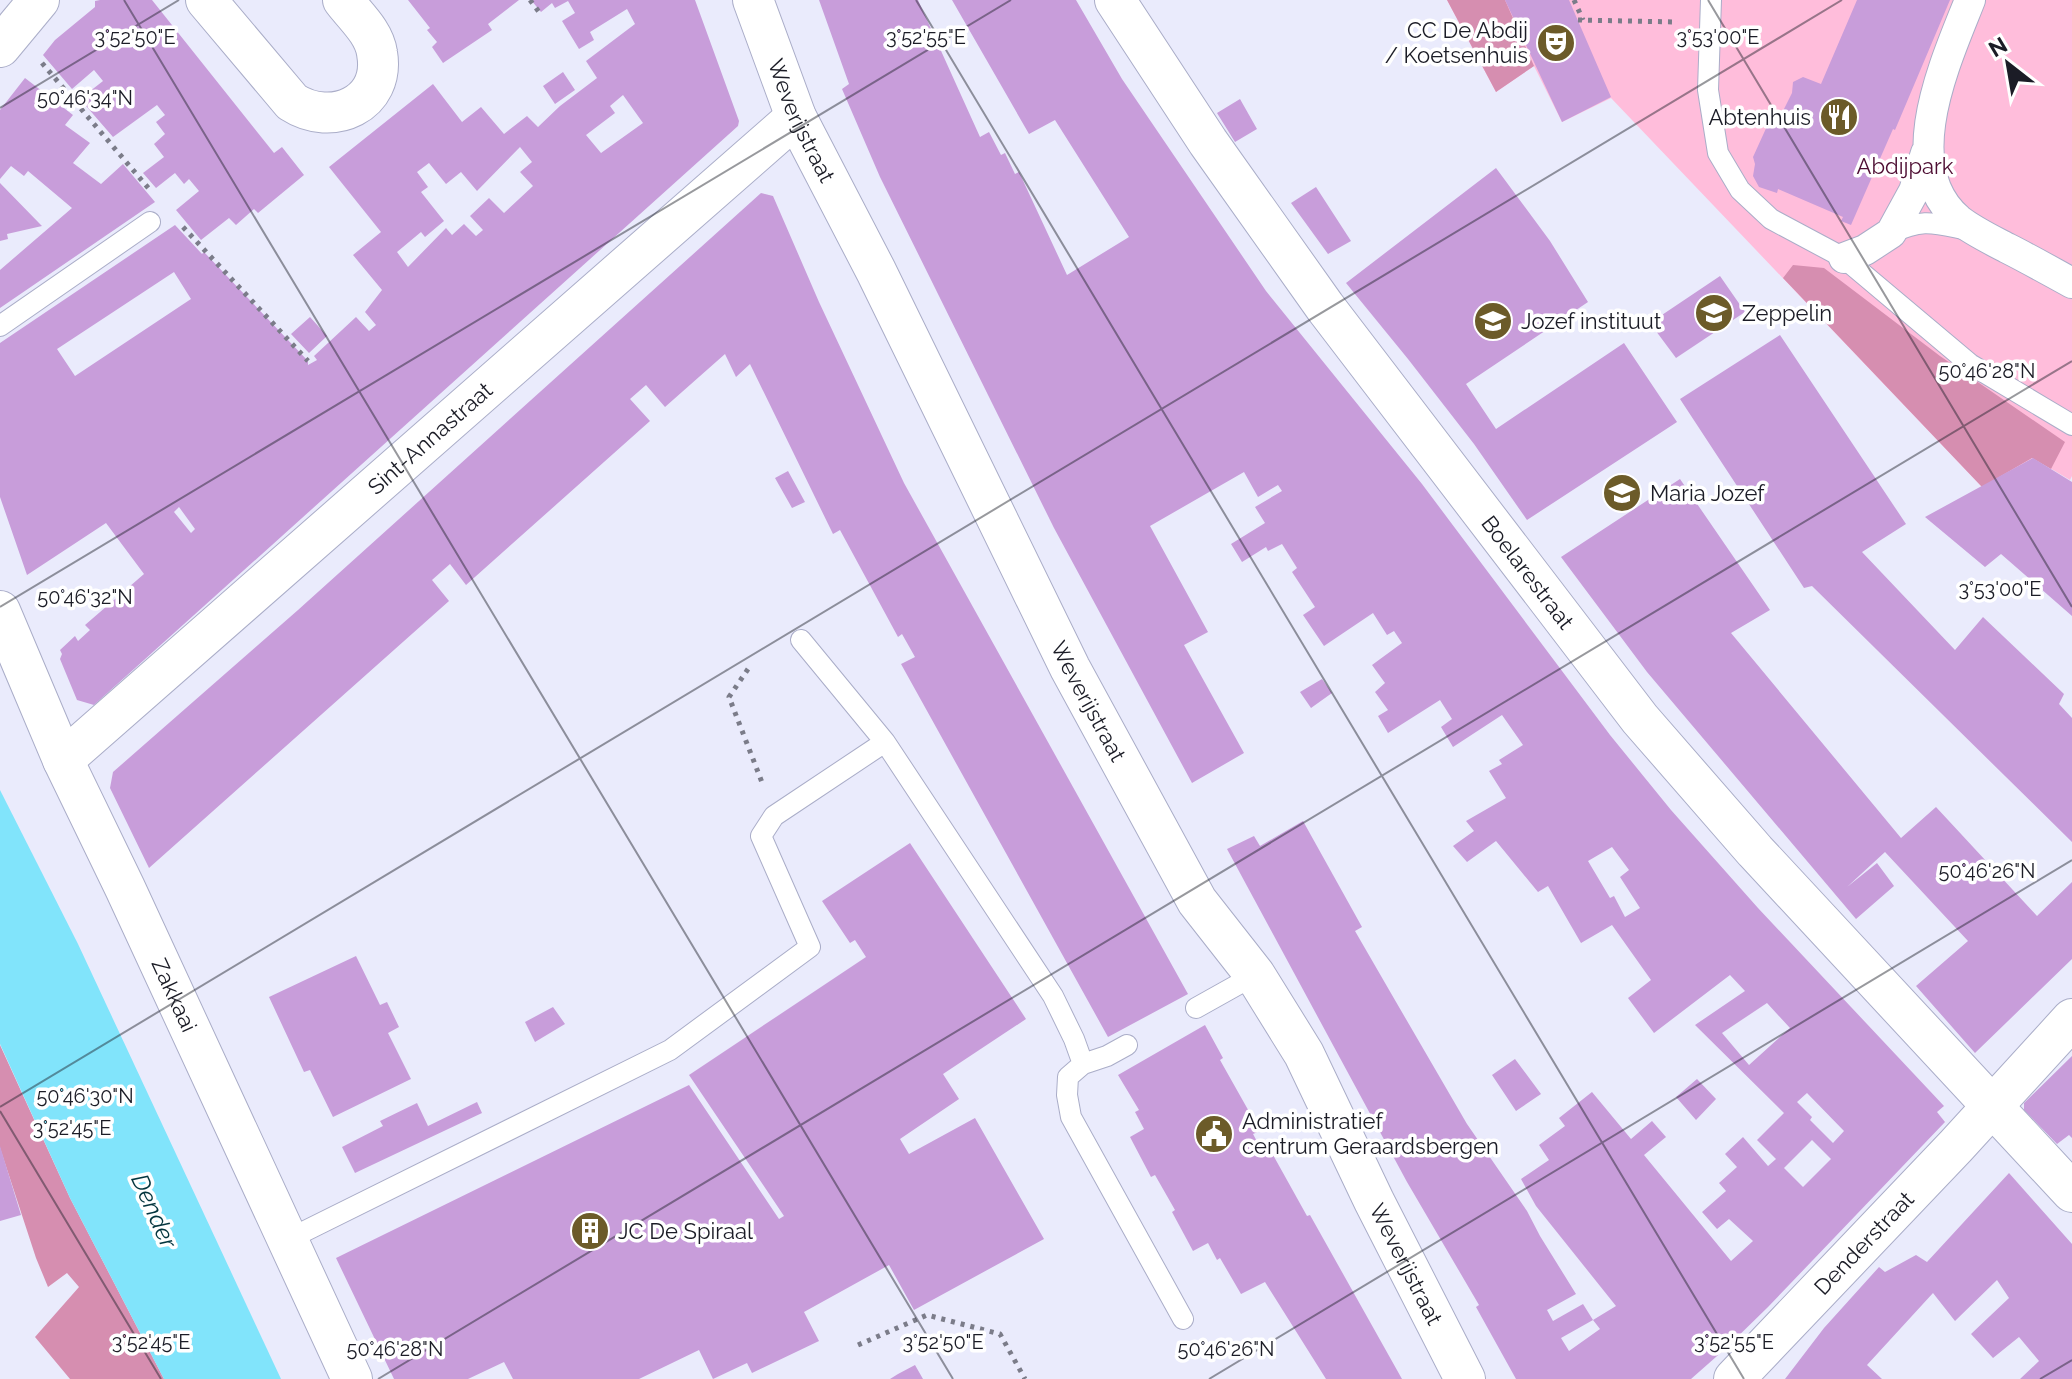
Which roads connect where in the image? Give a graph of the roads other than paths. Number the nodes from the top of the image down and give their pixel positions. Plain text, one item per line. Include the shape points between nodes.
1 (39, 0) edge
2 (206, 0) edge
3 (343, 0) edge
4 (753, 0) edge
5 (1115, 0) edge
6 (1711, 0) edge
7 (1970, 0) edge
8 (0, 47) edge
9 (796, 117) junction
10 (1927, 151) junction
11 (150, 222) dead end
12 (1975, 231) junction
13 (1891, 233) junction
14 (1844, 258) junction
15 (2072, 283) edge
16 (0, 326) edge
17 (2072, 425) edge
18 (0, 611) edge
19 (801, 640) dead end
20 (885, 742) junction
21 (63, 760) junction
22 (1255, 975) junction
23 (1196, 1008) dead end
24 (2072, 1019) edge
25 (1127, 1045) dead end
26 (1083, 1064) junction
27 (1991, 1106) junction
28 (2072, 1192) edge
29 (287, 1240) junction
30 (1183, 1319) dead end
31 (352, 1379) edge
32 (1465, 1379) edge
33 (1734, 1379) edge

1 - 8 street
2 - 3 street via 292,102 328,114 357,105 375,82 377,70 372,36
4 - 9 street, Weverijstraat
5 - 27 street, Boelarestraat via 1325,307 1640,719
6 - 14 lane via 1708,90 1718,153 1740,190 1771,219
7 - 10 street via 1936,94
9 - 21 street, Sint-Annastraat
9 - 22 street, Weverijstraat via 1070,668 1197,901
10 - 12 street via 1945,206
10 - 13 street via 1914,191
11 - 16 lane
12 - 13 lane via 1913,223
12 - 15 street
13 - 14 street
14 - 17 lane via 1970,364
18 - 21 street, Zakkaai
19 - 20 lane
20 - 26 lane via 1053,996
20 - 29 lane via 774,816 761,836 810,947 670,1050
21 - 29 street, Zakkaai
22 - 23 lane
22 - 32 street, Weverijstraat via 1304,1054
24 - 27 street, Denderstraat
25 - 26 lane
26 - 30 lane via 1068,1077 1071,1117
27 - 28 street, Boelarestraat
27 - 33 street, Denderstraat
29 - 31 street, Zakkaai

